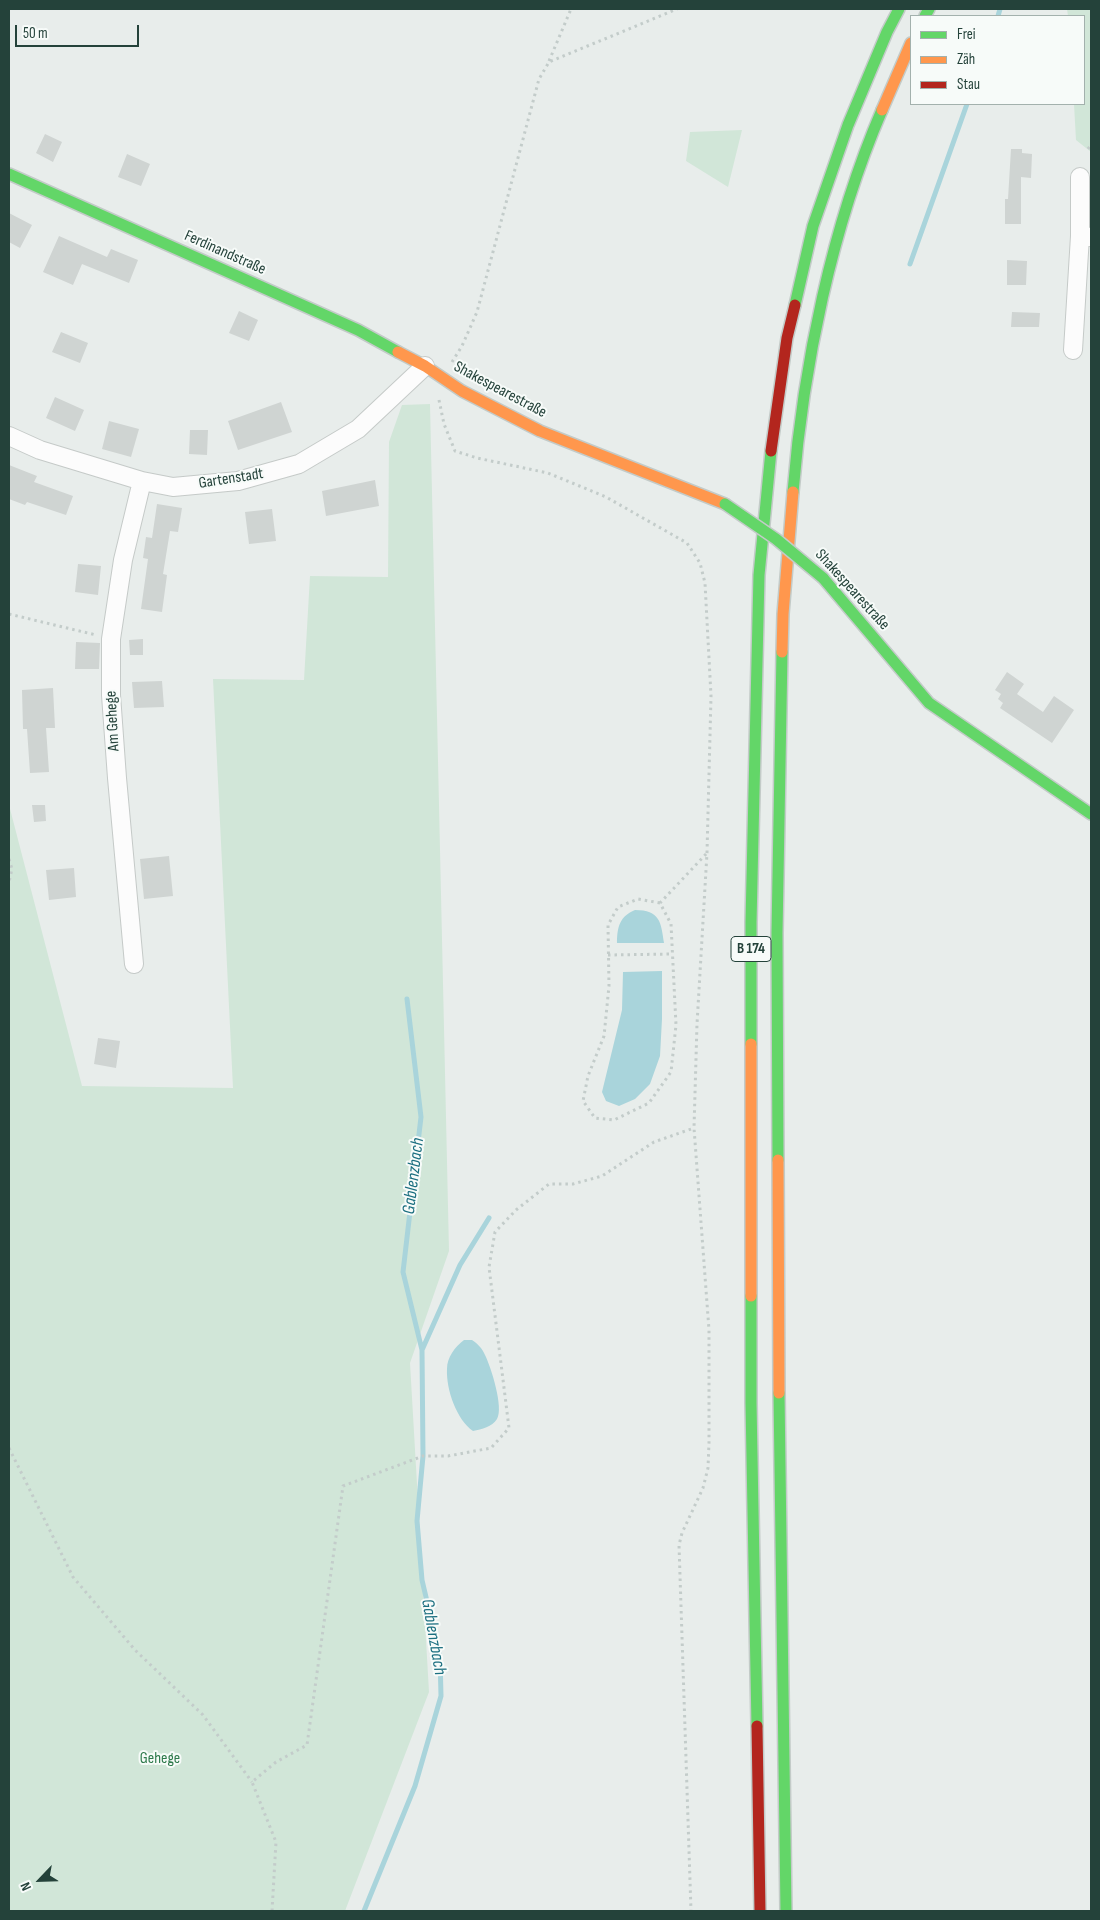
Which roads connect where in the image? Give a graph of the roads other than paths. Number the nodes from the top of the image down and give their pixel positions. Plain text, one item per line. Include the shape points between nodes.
1 (899, 9) edge
2 (910, 44) edge
3 (9, 174) edge
4 (1080, 177) dead end
5 (1085, 236) edge
6 (1073, 350) dead end
7 (425, 366) junction
8 (9, 436) edge
9 (142, 481) junction
10 (1091, 814) edge
11 (134, 964) dead end
12 (760, 1911) edge
13 (786, 1911) edge

1 - 12 main road, B 174 via 848,124 813,226 787,338 771,446 759,574 751,922 751,1402
2 - 13 main road, B 174 via 848,204 828,278 807,379 794,480 783,614 778,962 778,1424
3 - 7 main road, Ferdinandstraße via 358,330
4 - 5 street
5 - 6 street
7 - 9 street, Gartenstadt via 358,429 299,464 238,481 174,487
7 - 10 main road, Shakespearestraße, bridge via 462,392 540,431 725,504 756,523 823,578 929,703
8 - 9 street, Gartenstadt via 40,450
9 - 11 street, Am Gehege via 123,560 111,639 111,695

